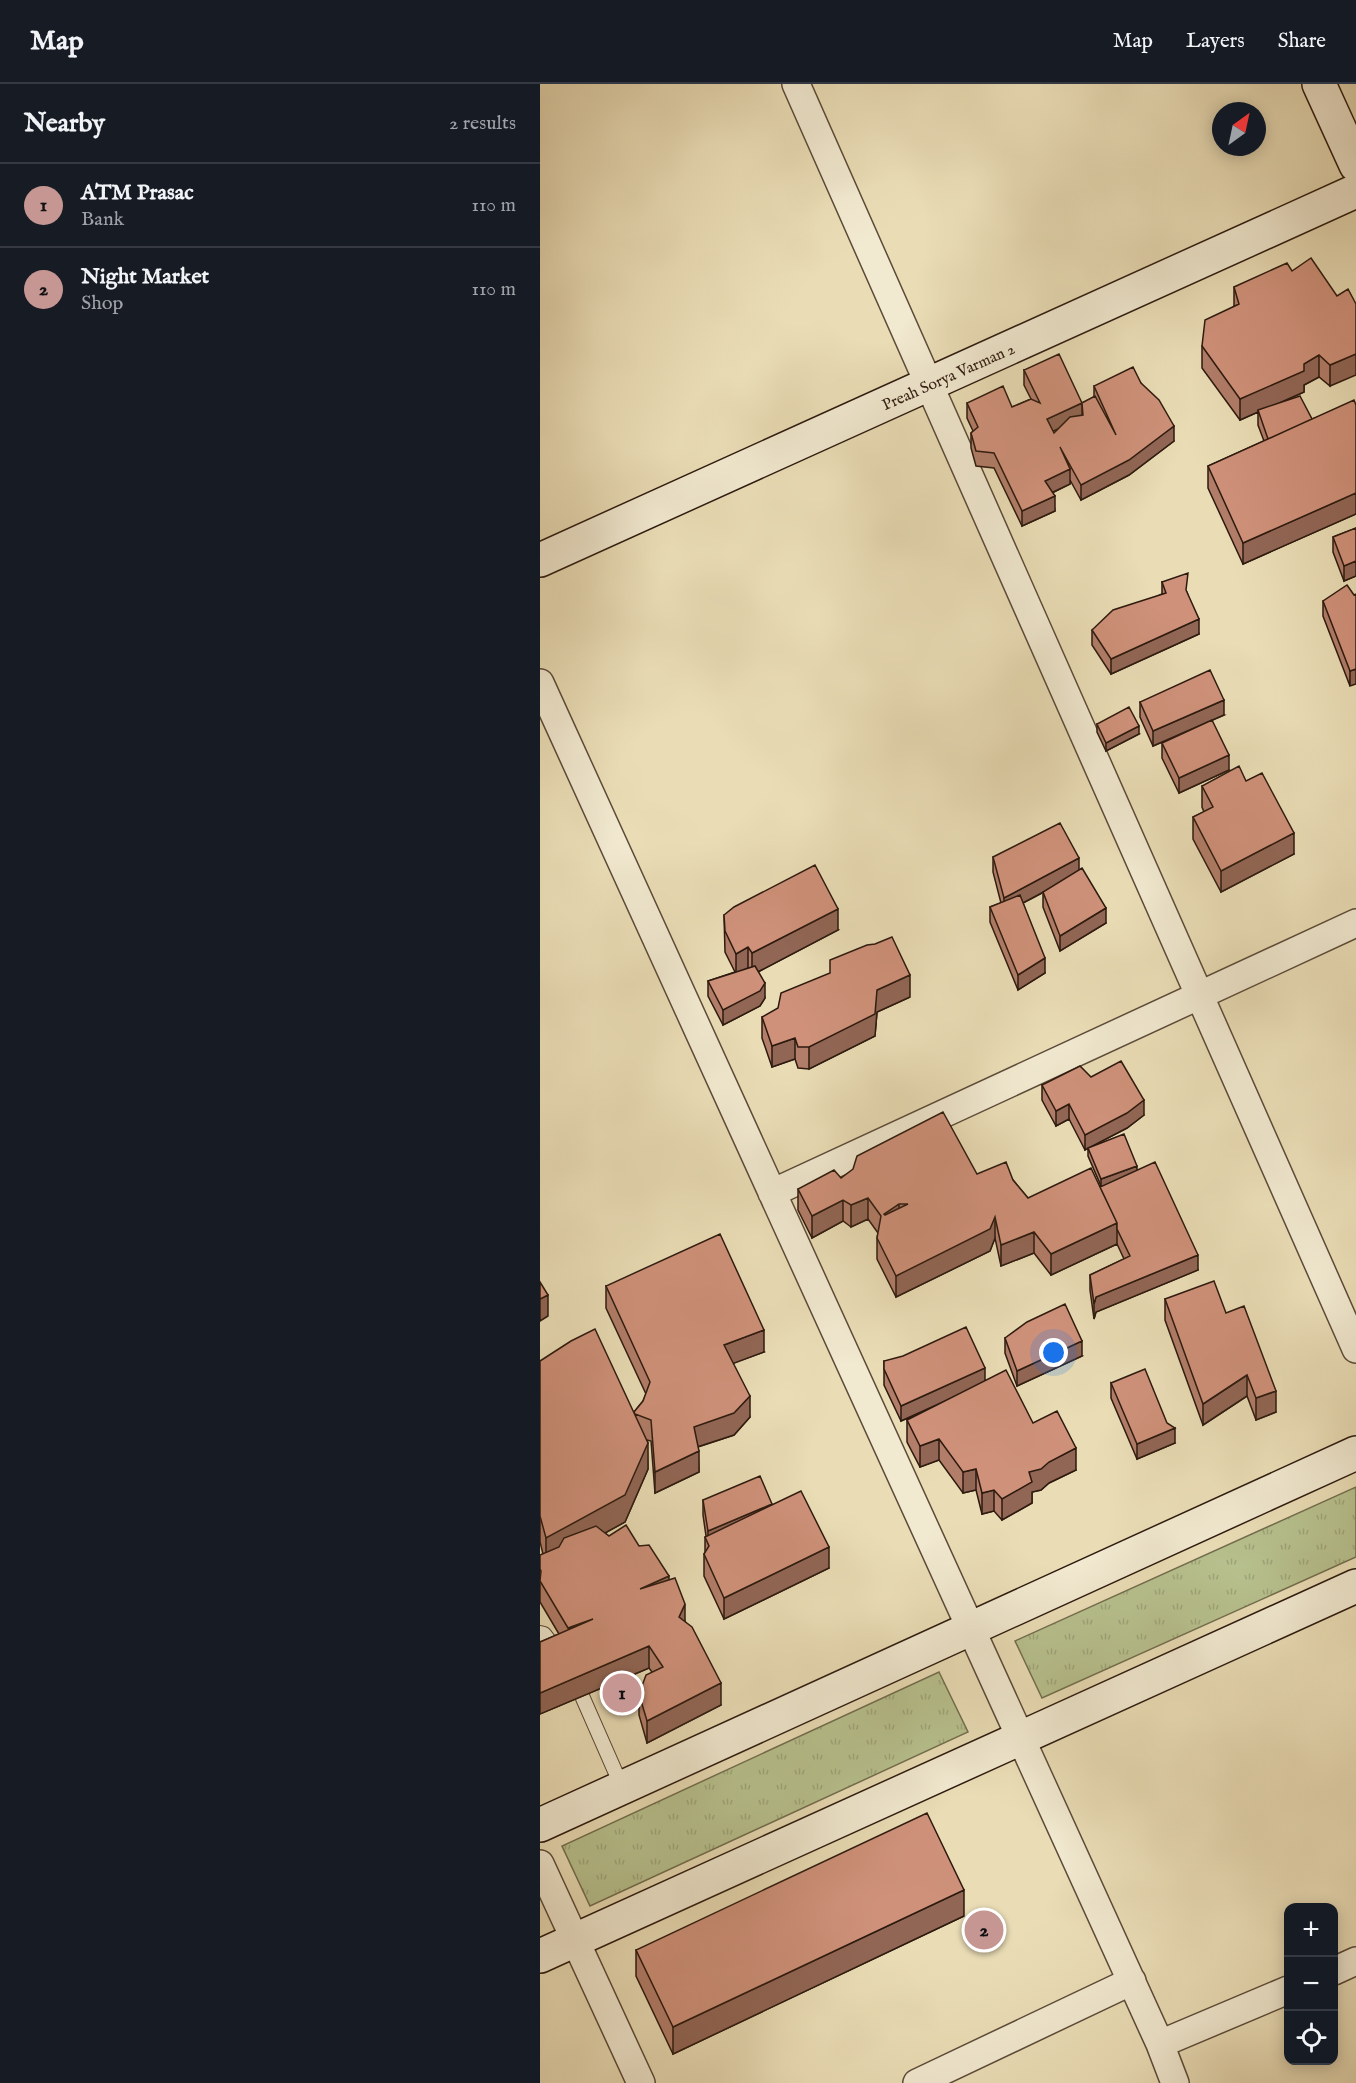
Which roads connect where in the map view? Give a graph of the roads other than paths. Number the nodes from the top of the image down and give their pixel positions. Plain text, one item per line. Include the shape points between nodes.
1 (796, 84) edge
2 (1319, 84) edge
3 (1356, 165) edge
4 (1356, 191) edge
5 (929, 384) junction
6 (540, 560) edge
7 (540, 682) edge
8 (1356, 923) edge
9 (1199, 995) junction
10 (772, 1192) junction
11 (1356, 1349) edge
12 (1356, 1452) edge
13 (1356, 1586) edge
14 (971, 1628) junction
15 (540, 1633) edge
16 (560, 1654) edge
17 (582, 1696) edge
18 (1022, 1738) junction
19 (622, 1787) junction
20 (540, 1825) edge
21 (540, 1864) edge
22 (575, 1940) junction
23 (540, 1956) edge
24 (1356, 1961) edge
25 (1338, 1969) edge
26 (1132, 1981) junction
27 (1284, 1992) edge
28 (1160, 2044) junction
29 (641, 2083) edge
30 (917, 2083) edge
31 (1175, 2083) edge

1 - 5 street
2 - 3 street
4 - 5 street, Preah Sorya Varman 2
5 - 6 street, Preah Sorya Varman 2
5 - 9 street
7 - 10 street
8 - 9 street
9 - 10 street
9 - 11 street
10 - 14 street
12 - 14 street
13 - 18 street
14 - 18 street
14 - 19 street
15 - 16 lane
17 - 19 lane
18 - 22 street
18 - 26 street
19 - 20 street
21 - 22 street
22 - 23 street
22 - 29 street
24 - 25 street
26 - 28 street
26 - 30 street
27 - 28 street
28 - 31 street

